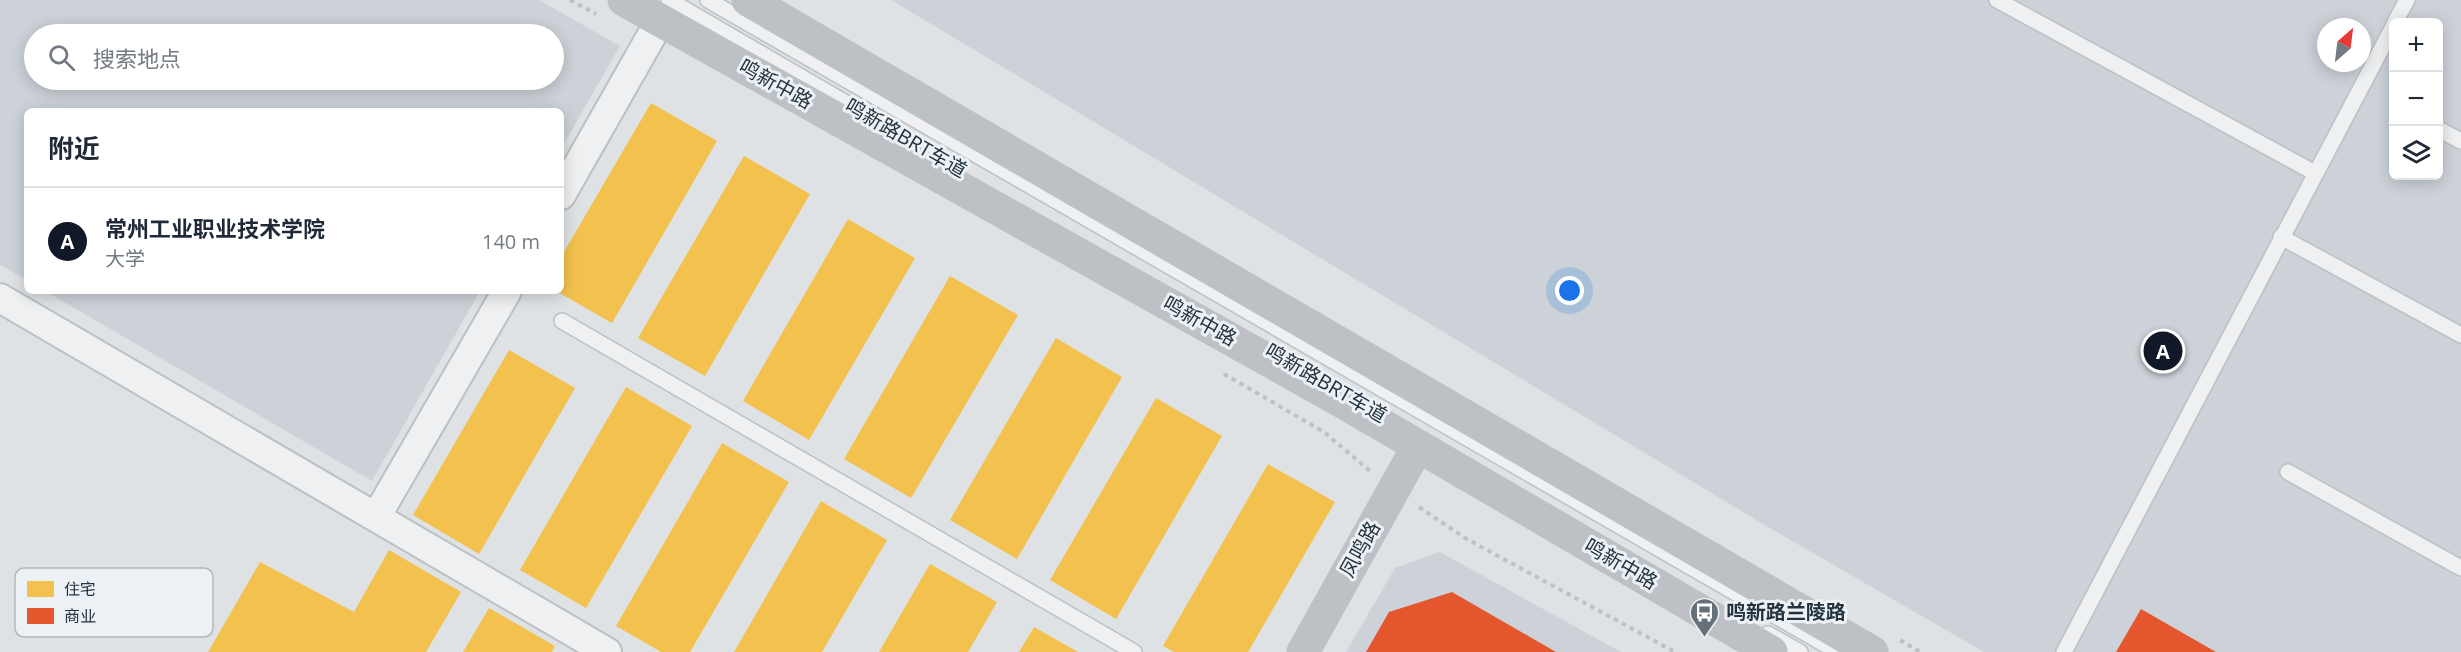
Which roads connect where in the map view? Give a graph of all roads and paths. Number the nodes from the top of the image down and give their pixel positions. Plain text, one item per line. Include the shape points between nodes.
1 (570, 0) edge
2 (708, 0) edge
3 (747, 0) edge
4 (1997, 0) edge
5 (2407, 0) edge
6 (611, 8) edge
7 (665, 10) edge
8 (2397, 18) edge
9 (2389, 33) edge
10 (2443, 131) edge
11 (2461, 141) edge
12 (2315, 173) junction
13 (967, 174) dead end
14 (564, 190) edge
15 (998, 192) dead end
16 (2281, 237) junction
17 (505, 294) edge
18 (0, 298) edge
19 (562, 321) dead end
20 (2461, 334) edge
21 (1220, 372) dead end
22 (1418, 446) junction
23 (2288, 472) dead end
24 (1393, 490) junction
25 (376, 517) junction
26 (2461, 568) edge
27 (607, 652) edge
28 (1134, 652) edge
29 (1303, 652) edge
30 (1675, 652) edge
31 (1771, 652) edge
32 (1800, 652) edge
33 (1839, 652) edge
34 (1872, 652) edge
35 (2064, 652) edge

1 - 6 path
2 - 33 lane, 鸣新路BRT车道
3 - 34 main road
4 - 12 lane
5 - 8 lane
6 - 7 main road, 鸣新中路
7 - 13 lane, 鸣新路BRT车道
7 - 14 street
7 - 22 main road, 鸣新中路
9 - 12 lane
10 - 11 lane
12 - 16 lane
15 - 32 lane, 鸣新路BRT车道
16 - 20 lane
16 - 35 lane
17 - 25 street
18 - 25 street
19 - 28 lane
21 - 24 path via 1324,432
22 - 24 main road, 凤鸣路
22 - 31 main road, 鸣新中路
23 - 26 lane
24 - 29 main road, 凤鸣路
24 - 30 path via 1465,538
25 - 27 street

